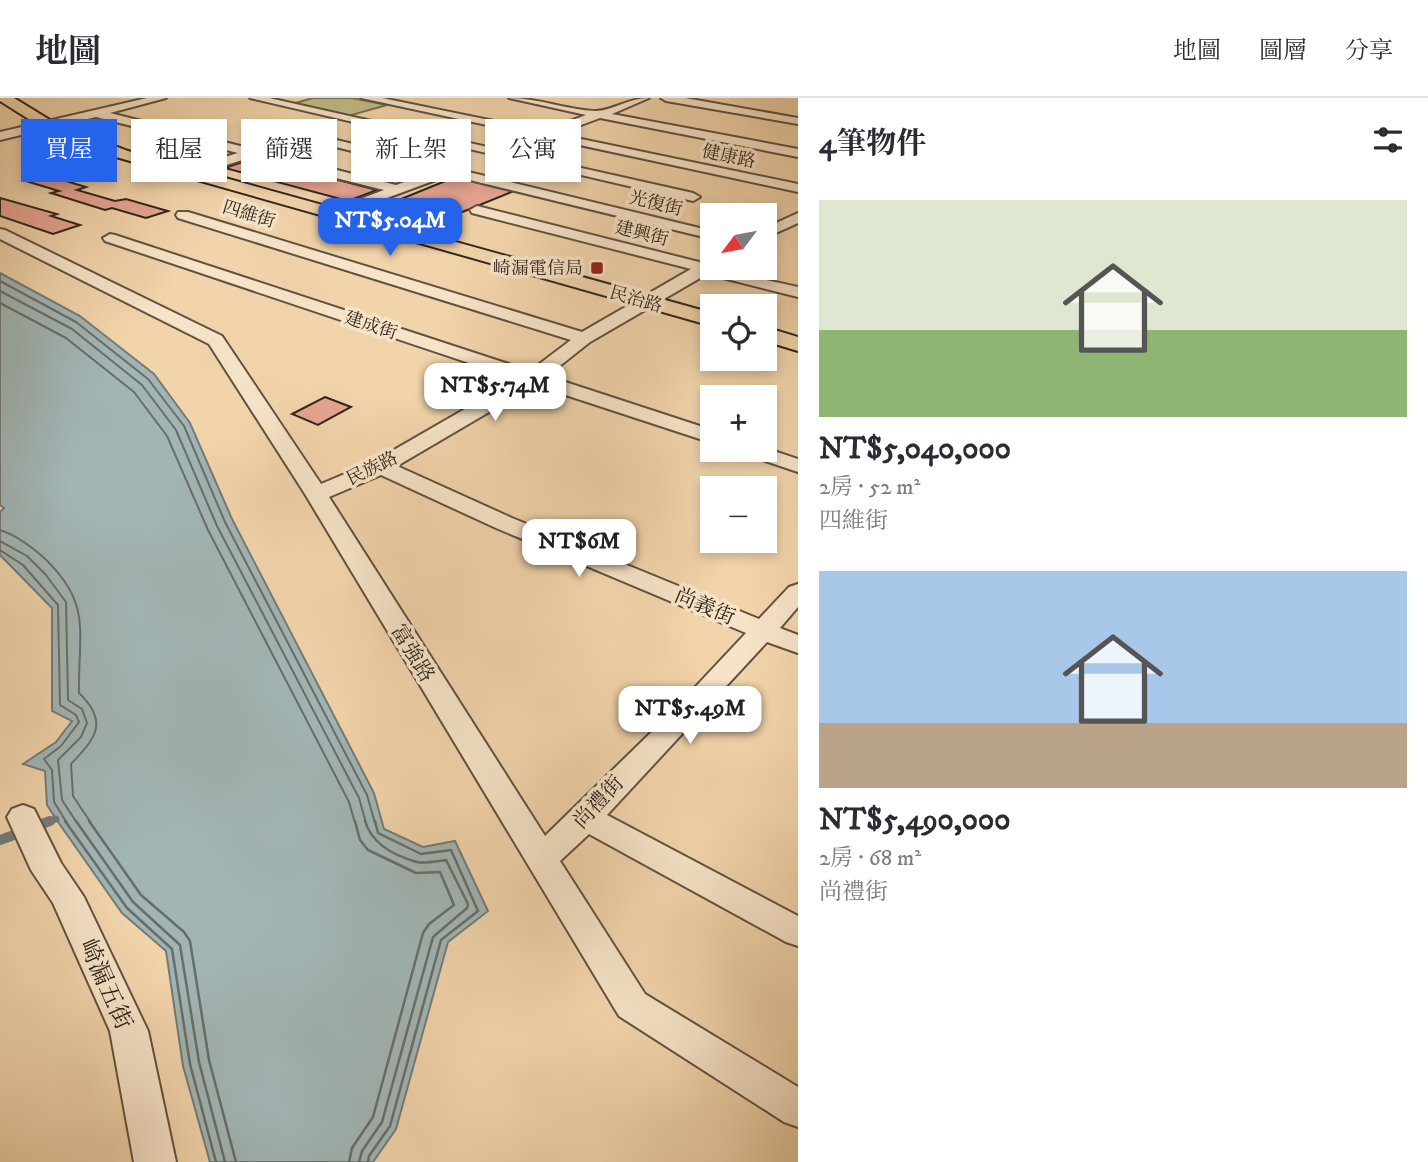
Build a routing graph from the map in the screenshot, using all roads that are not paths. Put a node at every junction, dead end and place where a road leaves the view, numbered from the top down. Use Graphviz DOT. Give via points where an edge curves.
graph roads {
  1 [pos="4,98"];
  2 [pos="18,98"];
  3 [pos="162,98"];
  4 [pos="255,98"];
  5 [pos="366,98"];
  6 [pos="432,98"];
  7 [pos="513,98"];
  8 [pos="644,98"];
  9 [pos="666,98"];
  10 [pos="404,106"];
  11 [pos="95,113"];
  12 [pos="597,115"];
  13 [pos="46,119"];
  14 [pos="47,119"];
  15 [pos="61,119"];
  16 [pos="363,119"];
  17 [pos="351,120"];
  18 [pos="581,121"];
  19 [pos="798,121"];
  20 [pos="485,123"];
  21 [pos="21,130"];
  22 [pos="0,136"];
  23 [pos="581,143"];
  24 [pos="241,150"];
  25 [pos="798,153"];
  26 [pos="581,168"];
  27 [pos="337,175"];
  28 [pos="471,176"];
  29 [pos="737,176"];
  30 [pos="227,180"];
  31 [pos="417,182"];
  32 [pos="798,188"];
  33 [pos="396,190"];
  34 [pos="704,192"];
  35 [pos="477,210"];
  36 [pos="339,211"];
  37 [pos="183,215"];
  38 [pos="650,219"];
  39 [pos="797,219"];
  40 [pos="777,228"];
  41 [pos="700,232"];
  42 [pos="0,233"];
  43 [pos="110,238"];
  44 [pos="700,264"];
  45 [pos="700,271"];
  46 [pos="756,280"];
  47 [pos="798,292"];
  48 [pos="653,298"];
  49 [pos="700,306"];
  50 [pos="700,316"];
  51 [pos="777,326"];
  52 [pos="798,332"];
  53 [pos="584,338"];
  54 [pos="777,338"];
  55 [pos="798,344"];
  56 [pos="534,377"];
  57 [pos="700,433"];
  58 [pos="777,459"];
  59 [pos="798,466"];
  60 [pos="380,467"];
  61 [pos="316,494"];
  62 [pos="798,592"];
  63 [pos="762,630"];
  64 [pos="798,645"];
  65 [pos="586,818"];
  66 [pos="29,830"];
  67 [pos="541,859"];
  68 [pos="798,932"];
  69 [pos="798,1109"];
  70 [pos="155,1162"];
  1 -- 13 [label="main road"];
  2 -- 14 [label="main road"];
  3 -- 11 [label="street"];
  4 -- 17 [label="street"];
  5 -- 10 [label="street, 健康路"];
  6 -- 10 [label="street"];
  7 -- 12 [label="street"];
  8 -- 12 [label="street"];
  9 -- 19 [label="street"];
  10 -- 16 [label="street"];
  10 -- 20 [label="street, 健康路"];
  11 -- 15 [label="street"];
  11 -- 24 [label="street"];
  12 -- 18 [label="street"];
  12 -- 25 [label="street"];
  21 -- 22 [label="street"];
  23 -- 29 [label="street, 健康路"];
  26 -- 34 [label="street"];
  27 -- 33 [label="street"];
  28 -- 38 [label="street, 光復街"];
  29 -- 32 [label="street, 健康路"];
  29 -- 34 [label="street"];
  30 -- 36 [label="main road, 民治路"];
  31 -- 33 [label="street"];
  33 -- 36 [label="street"];
  34 -- 38 [label="street"];
  35 -- 44 [label="street, 建興街"];
  36 -- 48 [label="main road, 民治路"];
  37 -- 53 [label="street, 四維街"];
  38 -- 41 [label="street, 光復街"];
  39 -- 40 [label="street"];
  42 -- 61 [label="street, 富強路" via="216,340"];
  43 -- 56 [label="street, 建成街"];
  45 -- 48 [label="street, 民族路"];
  46 -- 47 [label="street, 建興街"];
  48 -- 49 [label="main road, 民治路"];
  48 -- 50 [label="main road, 民治路"];
  48 -- 53 [label="street, 民族路"];
  51 -- 52 [label="main road"];
  53 -- 56 [label="street, 民族路"];
  54 -- 55 [label="main road"];
  56 -- 57 [label="street, 建成街"];
  56 -- 60 [label="street, 民族路"];
  58 -- 59 [label="street"];
  60 -- 61 [label="street, 民族路"];
  60 -- 63 [label="street, 尚義街"];
  61 -- 67 [label="street, 富強路"];
  62 -- 63 [label="street, 尚禮街"];
  63 -- 64 [label="street, 尚義街"];
  63 -- 65 [label="street, 尚禮街"];
  65 -- 67 [label="street, 尚禮街"];
  65 -- 68 [label="street"];
  66 -- 70 [label="street, 崎漏五街" via="67,897 129,1031"];
  67 -- 69 [label="street, 富強路" via="632,1005"];
}
